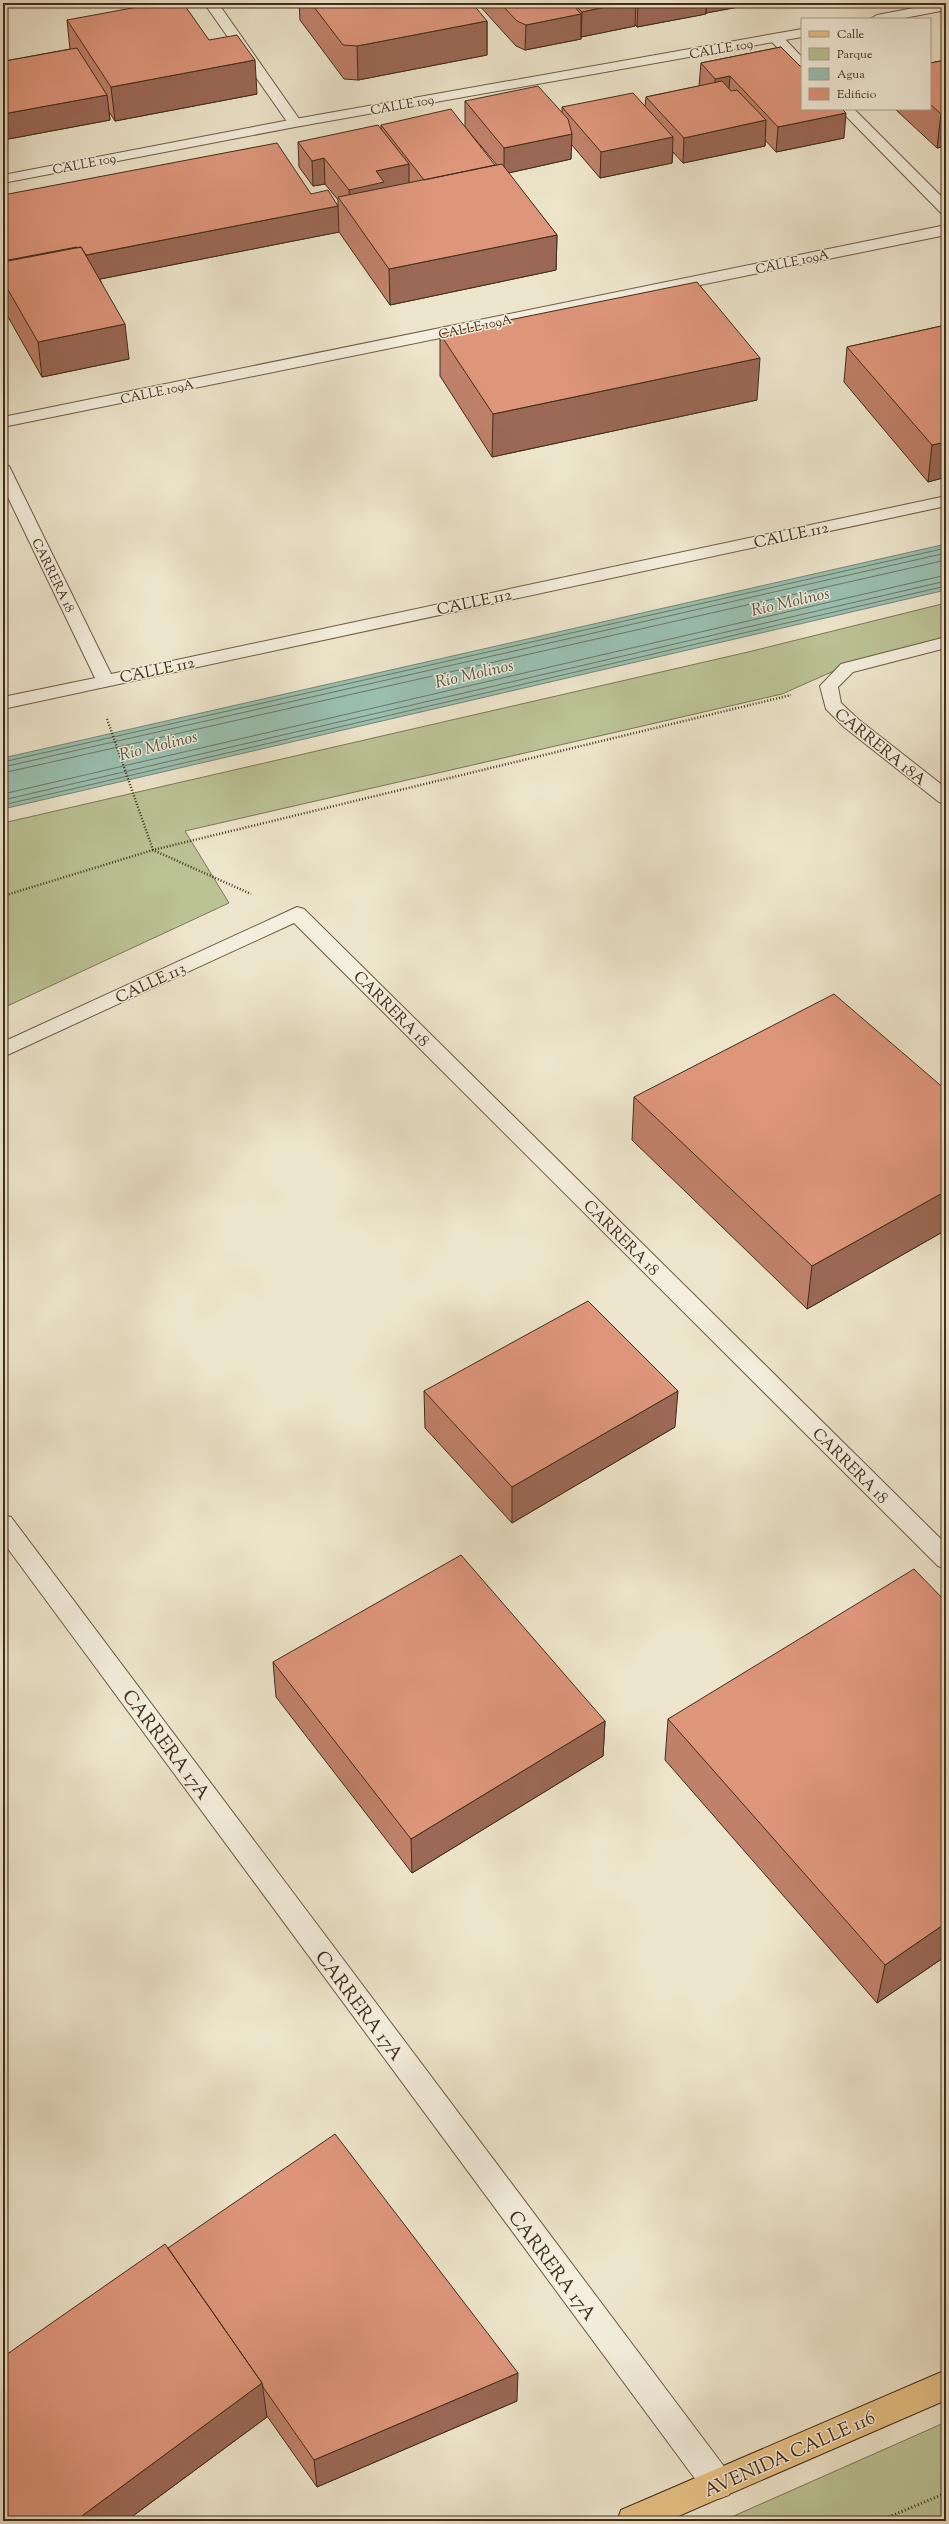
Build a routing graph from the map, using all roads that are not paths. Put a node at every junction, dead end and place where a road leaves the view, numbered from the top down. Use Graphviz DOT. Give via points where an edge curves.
graph roads {
  1 [pos="211,3"];
  2 [pos="946,6"];
  3 [pos="882,18"];
  4 [pos="801,33"];
  5 [pos="776,38"];
  6 [pos="801,64"];
  7 [pos="847,110"];
  8 [pos="296,123"];
  9 [pos="3,179"];
  10 [pos="946,210"];
  11 [pos="946,230"];
  12 [pos="3,422"];
  13 [pos="3,470"];
  14 [pos="946,501"];
  15 [pos="946,642"];
  16 [pos="105,680"];
  17 [pos="3,703"];
  18 [pos="946,798"];
  19 [pos="298,914"];
  20 [pos="3,1050"];
  21 [pos="3,1524"];
  22 [pos="946,1559"];
  23 [pos="946,2384"];
  24 [pos="718,2484"];
  25 [pos="632,2521"];
  1 -- 8 [label="street"];
  2 -- 3 [label="street"];
  4 -- 5 [label="street, CALLE 109"];
  5 -- 6 [label="street"];
  5 -- 8 [label="street, CALLE 109"];
  7 -- 10 [label="street"];
  8 -- 9 [label="street, CALLE 109"];
  11 -- 12 [label="street, CALLE 109A"];
  13 -- 16 [label="street, CARRERA 18"];
  14 -- 16 [label="street, CALLE 112"];
  15 -- 18 [label="street, CARRERA 18A" via="847,668 829,686 832,705"];
  16 -- 17 [label="street, CALLE 112"];
  19 -- 20 [label="street, CALLE 113"];
  19 -- 22 [label="street, CARRERA 18"];
  21 -- 24 [label="street, CARRERA 17A"];
  23 -- 24 [label="main road, AVENIDA CALLE 116"];
  24 -- 25 [label="main road, AVENIDA CALLE 116"];
}
